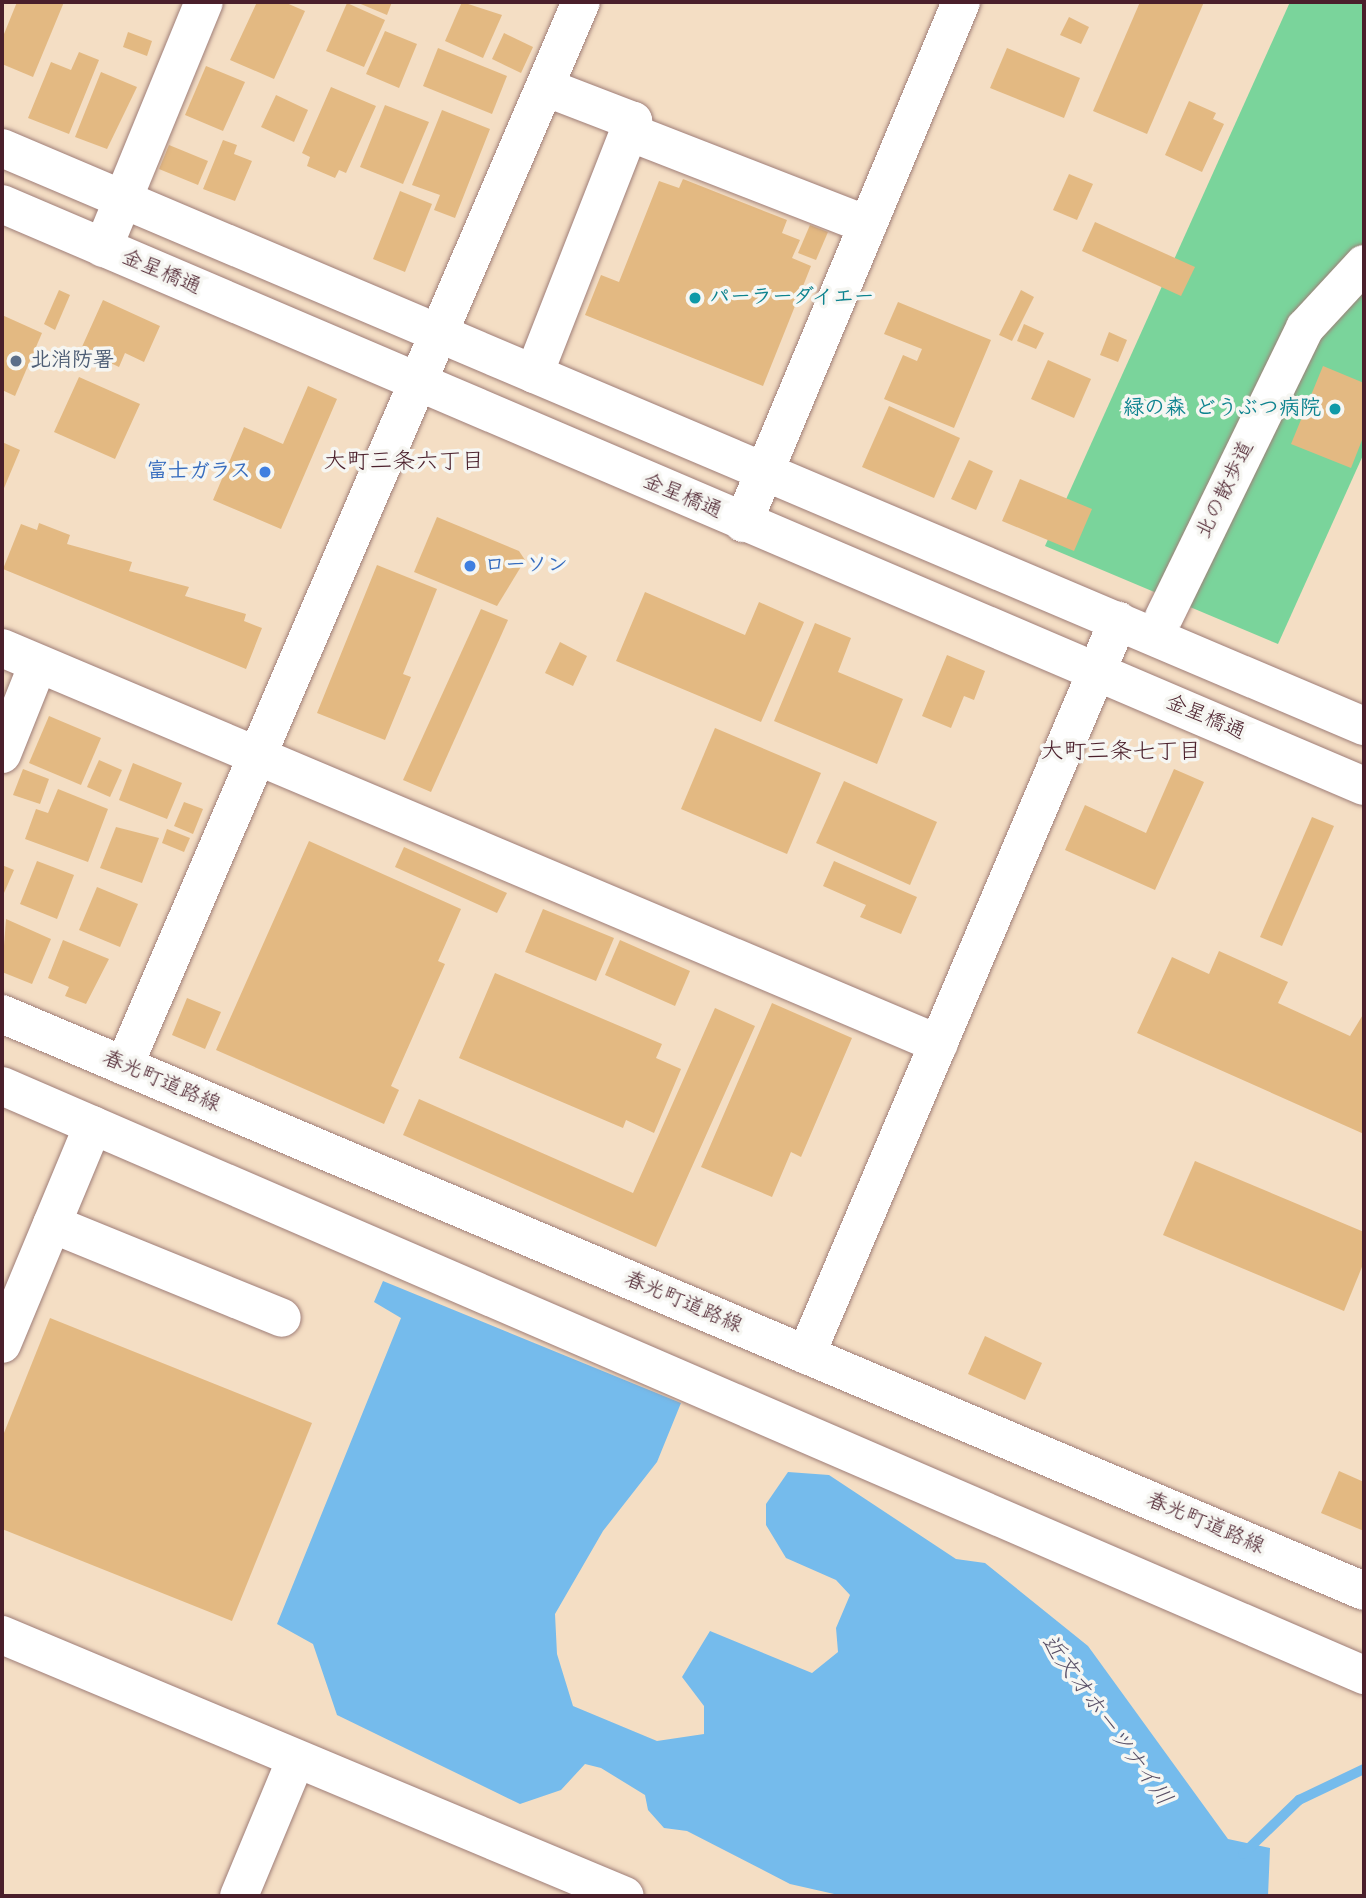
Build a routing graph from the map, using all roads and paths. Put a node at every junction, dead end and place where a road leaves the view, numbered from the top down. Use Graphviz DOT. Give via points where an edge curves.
graph roads {
  1 [pos="204,2"];
  2 [pos="581,2"];
  3 [pos="954,4"];
  4 [pos="545,86"];
  5 [pos="629,132"];
  6 [pos="2,148"];
  7 [pos="124,199"];
  8 [pos="2,204"];
  9 [pos="868,225"];
  10 [pos="103,248"];
  11 [pos="1364,264"];
  12 [pos="441,334"];
  13 [pos="534,374"];
  14 [pos="421,384"];
  15 [pos="764,474"];
  16 [pos="743,523"];
  17 [pos="1164,617"];
  18 [pos="1118,621"];
  19 [pos="2,648"];
  20 [pos="38,664"];
  21 [pos="1097,671"];
  22 [pos="1364,726"];
  23 [pos="2,754"];
  24 [pos="259,758"];
  25 [pos="1364,786"];
  26 [pos="2,1014"];
  27 [pos="939,1044"];
  28 [pos="124,1066"];
  29 [pos="2,1086"];
  30 [pos="93,1125"];
  31 [pos="52,1224"];
  32 [pos="282,1318"];
  33 [pos="2,1343"];
  34 [pos="806,1355"];
  35 [pos="1364,1591"];
  36 [pos="2,1636"];
  37 [pos="1364,1675"];
  38 [pos="296,1759"];
  39 [pos="239,1896"];
  40 [pos="625,1896"];
  1 -- 7 [label="street"];
  2 -- 4 [label="street"];
  3 -- 9 [label="street"];
  4 -- 5 [label="street" via="633,121"];
  4 -- 12 [label="street"];
  5 -- 9 [label="street"];
  5 -- 13 [label="street"];
  6 -- 7 [label="street"];
  7 -- 10 [label="street"];
  7 -- 12 [label="street"];
  8 -- 10 [label="street, 金星橋通"];
  9 -- 15 [label="street"];
  10 -- 14 [label="street, 金星橋通"];
  11 -- 17 [label="street, 北の散歩道" via="1305,328"];
  12 -- 13 [label="street"];
  12 -- 14 [label="street"];
  13 -- 15 [label="street"];
  14 -- 16 [label="street, 金星橋通"];
  14 -- 24 [label="street"];
  15 -- 16 [label="street"];
  15 -- 18 [label="street"];
  16 -- 21 [label="street, 金星橋通"];
  18 -- 21 [label="street"];
  18 -- 22 [label="street"];
  19 -- 20 [label="street"];
  20 -- 23 [label="street"];
  20 -- 24 [label="street"];
  21 -- 25 [label="street, 金星橋通"];
  21 -- 27 [label="street"];
  24 -- 27 [label="street"];
  24 -- 28 [label="street"];
  26 -- 28 [label="street, 春光町道路線"];
  27 -- 34 [label="street"];
  28 -- 34 [label="street, 春光町道路線"];
  29 -- 30 [label="street"];
  30 -- 31 [label="street"];
  30 -- 37 [label="street"];
  31 -- 32 [label="street"];
  31 -- 33 [label="street"];
  34 -- 35 [label="street, 春光町道路線"];
  36 -- 38 [label="street"];
  38 -- 39 [label="street"];
  38 -- 40 [label="street"];
}
